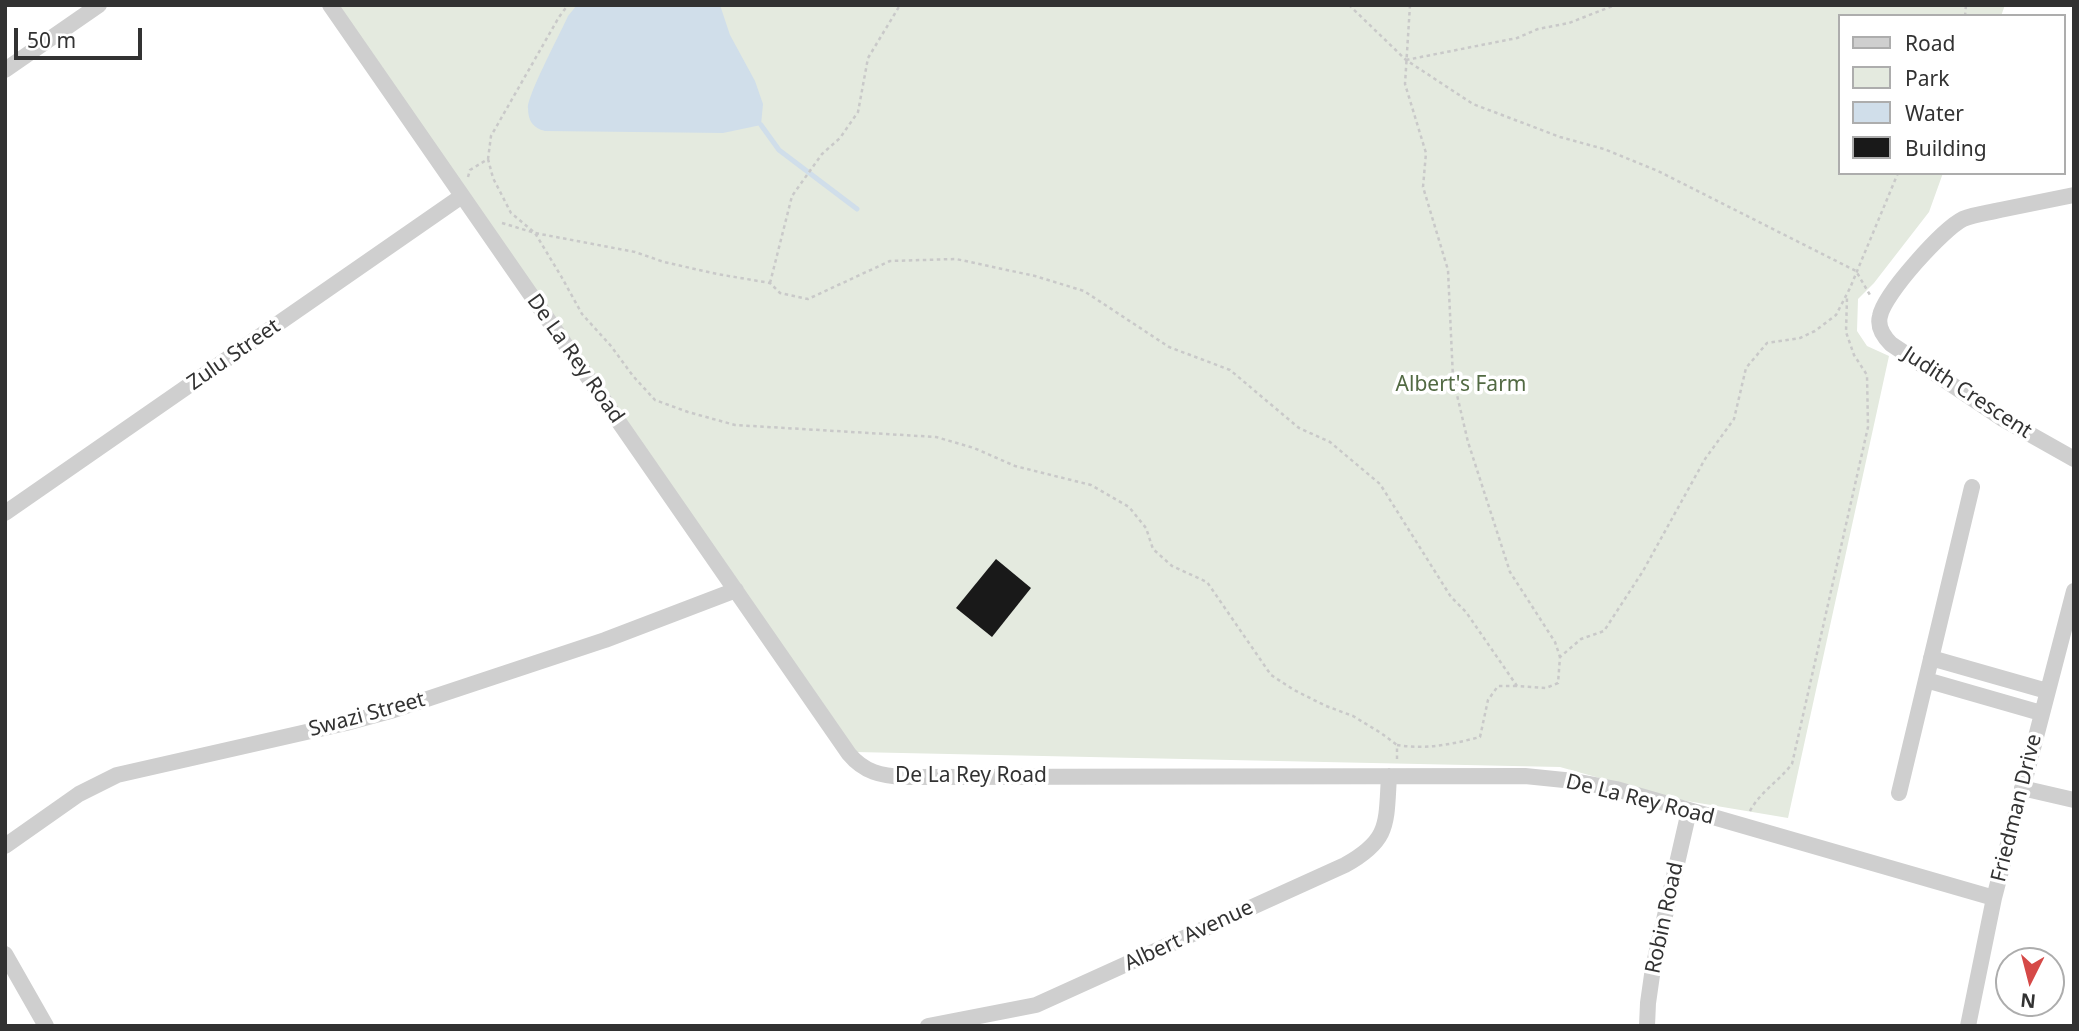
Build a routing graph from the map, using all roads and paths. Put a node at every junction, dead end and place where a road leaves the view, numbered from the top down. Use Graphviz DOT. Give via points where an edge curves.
graph roads {
  1 [pos="99,5"];
  2 [pos="330,5"];
  3 [pos="568,5"];
  4 [pos="900,5"];
  5 [pos="1349,5"];
  6 [pos="1410,5"];
  7 [pos="1615,5"];
  8 [pos="1406,60"];
  9 [pos="5,70"];
  10 [pos="488,159"];
  11 [pos="1897,175"];
  12 [pos="2074,195"];
  13 [pos="462,196"];
  14 [pos="476,216"];
  15 [pos="535,233"];
  16 [pos="1856,271"];
  17 [pos="770,283"];
  18 [pos="1847,295"];
  19 [pos="1880,312"];
  20 [pos="2074,459"];
  21 [pos="1972,487"];
  22 [pos="5,513"];
  23 [pos="736,590"];
  24 [pos="2074,591"];
  25 [pos="1560,657"];
  26 [pos="1931,658"];
  27 [pos="1967,668"];
  28 [pos="1926,680"];
  29 [pos="1517,686"];
  30 [pos="1961,690"];
  31 [pos="2047,691"];
  32 [pos="2041,713"];
  33 [pos="1397,745"];
  34 [pos="1389,776"];
  35 [pos="2022,788"];
  36 [pos="1899,793"];
  37 [pos="2074,800"];
  38 [pos="1689,811"];
  39 [pos="1745,827"];
  40 [pos="5,846"];
  41 [pos="1994,898"];
  42 [pos="5,954"];
  43 [pos="46,1026"];
  44 [pos="928,1026"];
  45 [pos="1647,1026"];
  46 [pos="1968,1026"];
  1 -- 9 [label="street"];
  2 -- 13 [label="street, De La Rey Road"];
  3 -- 10 [label="path" via="491,136"];
  4 -- 17 [label="path" via="868,58 858,112 792,196"];
  5 -- 8 [label="path"];
  6 -- 8 [label="path"];
  7 -- 8 [label="path" via="1517,38"];
  8 -- 16 [label="path" via="1473,104 1658,171"];
  8 -- 25 [label="path" via="1405,84 1426,153 1423,187 1448,270 1453,378 1468,442 1510,572"];
  10 -- 13 [label="path" via="470,170"];
  10 -- 15 [label="path" via="511,213"];
  11 -- 16 [label="path"];
  12 -- 19 [label="street" via="1955,224 1910,270"];
  13 -- 14 [label="street, De La Rey Road"];
  13 -- 22 [label="street, Zulu Street"];
  14 -- 15 [label="path"];
  14 -- 23 [label="street, De La Rey Road"];
  15 -- 17 [label="path"];
  15 -- 33 [label="path" via="582,314 655,400 735,425 936,437 1015,466 1091,485 1129,507 1146,528 1153,549 1172,566 1207,582 1271,674 1294,690 1353,716"];
  16 -- 18 [label="path"];
  16 -- 19 [label="path"];
  17 -- 29 [label="path" via="780,293 808,299 890,261 956,259 1084,290 1169,347 1230,370 1299,428 1330,442 1380,484 1451,597"];
  18 -- 25 [label="path" via="1836,315 1815,331 1767,343 1746,368 1734,419 1705,459 1604,631 1581,639"];
  18 -- 39 [label="path" via="1846,332 1867,375 1868,427 1792,764 1751,807"];
  19 -- 20 [label="street, Judith Crescent" via="1880,326 1891,344 2003,419"];
  21 -- 26 [label="street"];
  23 -- 34 [label="street, De La Rey Road" via="849,754 875,774"];
  23 -- 40 [label="street, Swazi Street" via="605,640 394,710 117,775 79,794"];
  24 -- 31 [label="street, Friedman Drive"];
  25 -- 29 [label="path" via="1558,683 1546,688"];
  26 -- 27 [label="street"];
  26 -- 28 [label="street"];
  27 -- 30 [label="street"];
  27 -- 31 [label="street"];
  28 -- 30 [label="street"];
  28 -- 36 [label="street"];
  29 -- 33 [label="path" via="1498,686 1488,700 1480,737 1416,749"];
  30 -- 32 [label="street"];
  31 -- 32 [label="street, Friedman Drive"];
  32 -- 35 [label="street, Friedman Drive"];
  33 -- 34 [label="path" via="1397,763"];
  34 -- 38 [label="street, De La Rey Road" via="1525,776 1574,781"];
  34 -- 44 [label="street, Albert Avenue" via="1384,825 1377,842 1363,855 1044,1002"];
  35 -- 37 [label="street"];
  35 -- 41 [label="street, Friedman Drive"];
  38 -- 39 [label="street, De La Rey Road"];
  38 -- 45 [label="street, Robin Road" via="1653,968"];
  39 -- 41 [label="street, De La Rey Road"];
  41 -- 46 [label="street, Friedman Drive"];
  42 -- 43 [label="street"];
}
